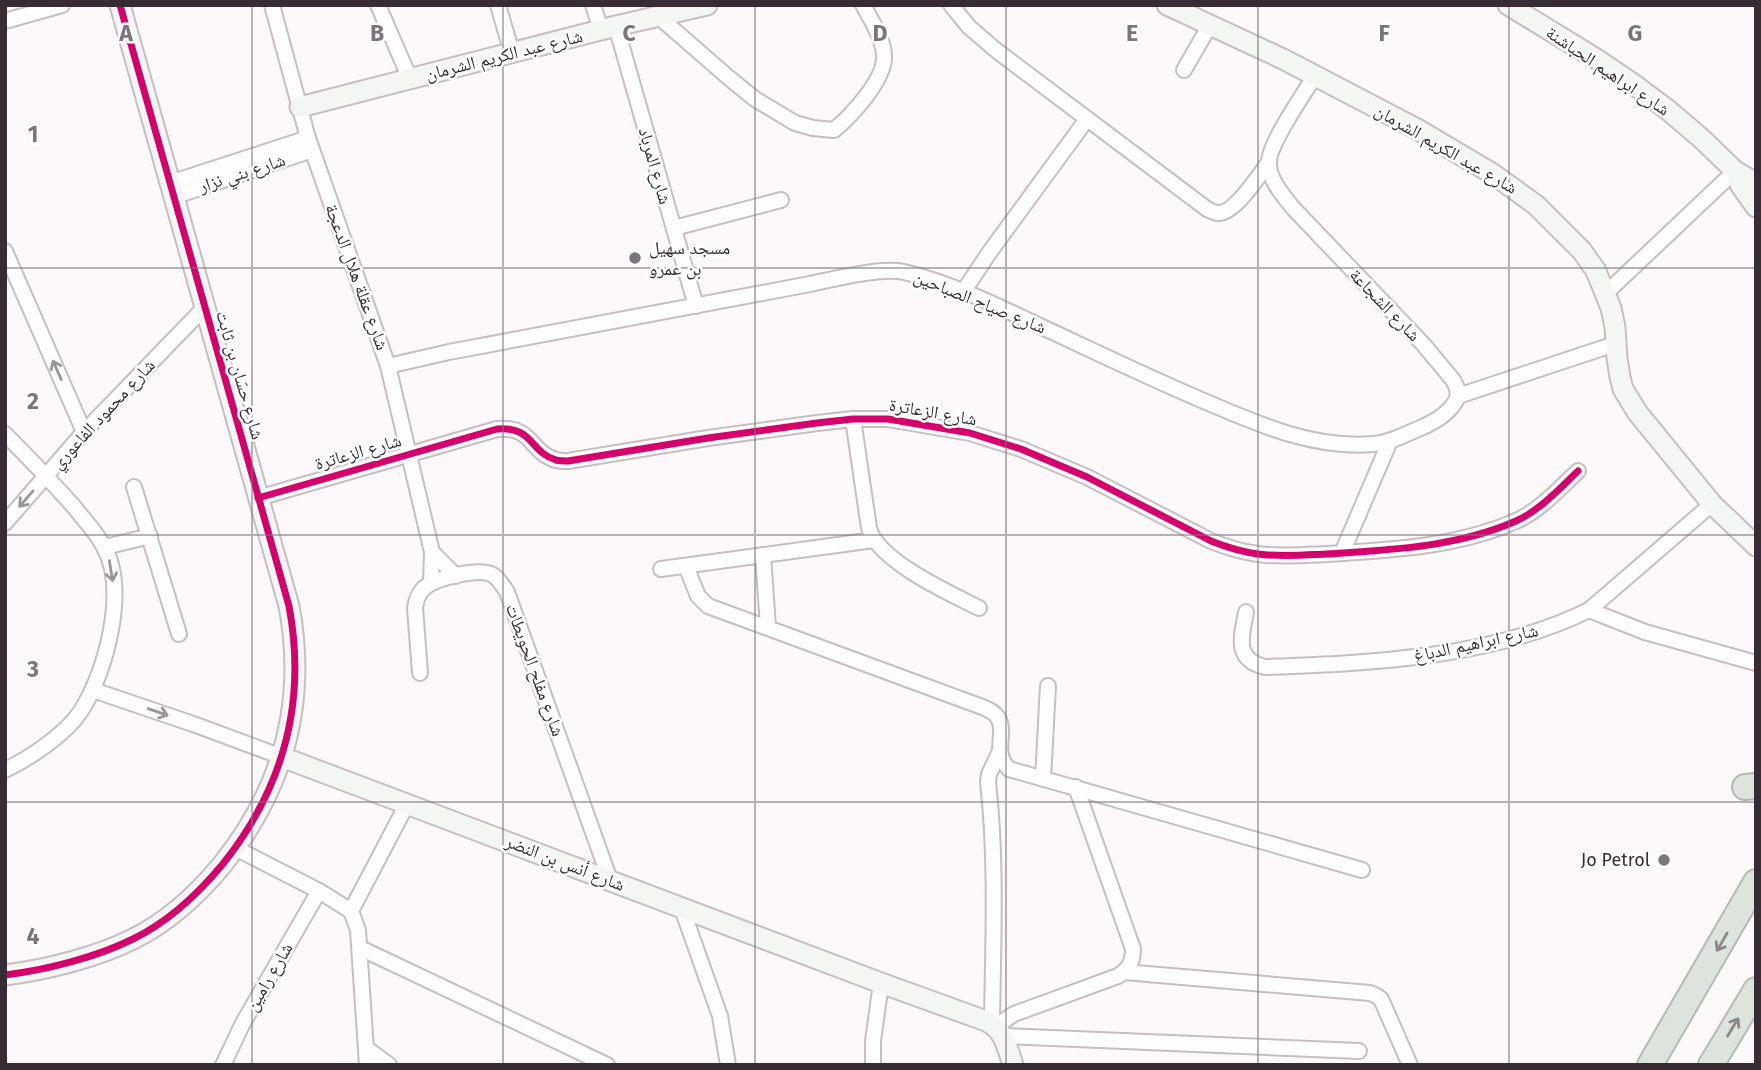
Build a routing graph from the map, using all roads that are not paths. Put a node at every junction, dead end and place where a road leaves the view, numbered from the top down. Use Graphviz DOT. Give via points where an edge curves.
graph roads {
  1 [pos="62,5"];
  2 [pos="120,5"];
  3 [pos="272,5"];
  4 [pos="378,5"];
  5 [pos="498,5"];
  6 [pos="593,5"];
  7 [pos="707,5"];
  8 [pos="863,5"];
  9 [pos="951,5"];
  10 [pos="1167,5"];
  11 [pos="1508,5"];
  12 [pos="1192,11"];
  13 [pos="659,17"];
  14 [pos="5,21"];
  15 [pos="1210,25"];
  16 [pos="608,28"];
  17 [pos="512,53"];
  18 [pos="1184,70"];
  19 [pos="1315,76"];
  20 [pos="410,79"];
  21 [pos="300,107"];
  22 [pos="1087,120"];
  23 [pos="310,144"];
  24 [pos="1269,162"];
  25 [pos="1735,171"];
  26 [pos="1756,183"];
  27 [pos="171,190"];
  28 [pos="781,200"];
  29 [pos="1756,207"];
  30 [pos="674,228"];
  31 [pos="5,251"];
  32 [pos="963,292"];
  33 [pos="1606,293"];
  34 [pos="696,306"];
  35 [pos="204,308"];
  36 [pos="1615,344"];
  37 [pos="388,366"];
  38 [pos="1458,396"];
  39 [pos="853,419"];
  40 [pos="84,432"];
  41 [pos="5,434"];
  42 [pos="1390,441"];
  43 [pos="408,454"];
  44 [pos="1578,471"];
  45 [pos="47,475"];
  46 [pos="134,486"];
  47 [pos="258,498"];
  48 [pos="1712,504"];
  49 [pos="5,523"];
  50 [pos="150,536"];
  51 [pos="874,540"];
  52 [pos="1756,546"];
  53 [pos="105,547"];
  54 [pos="432,552"];
  55 [pos="1342,553"];
  56 [pos="763,555"];
  57 [pos="686,566"];
  58 [pos="661,569"];
  59 [pos="456,576"];
  60 [pos="431,583"];
  61 [pos="979,608"];
  62 [pos="1589,610"];
  63 [pos="1246,612"];
  64 [pos="768,627"];
  65 [pos="179,634"];
  66 [pos="1756,663"];
  67 [pos="420,673"];
  68 [pos="1048,686"];
  69 [pos="93,690"];
  70 [pos="999,753"];
  71 [pos="282,757"];
  72 [pos="5,770"];
  73 [pos="1043,779"];
  74 [pos="1076,787"];
  75 [pos="407,804"];
  76 [pos="235,848"];
  77 [pos="1362,870"];
  78 [pos="610,880"];
  79 [pos="1756,883"];
  80 [pos="319,891"];
  81 [pos="681,906"];
  82 [pos="351,911"];
  83 [pos="360,948"];
  84 [pos="1124,972"];
  85 [pos="5,975"];
  86 [pos="881,983"];
  87 [pos="1756,990"];
  88 [pos="997,1028"];
  89 [pos="366,1048"];
  90 [pos="1359,1051"];
  91 [pos="223,1065"];
  92 [pos="367,1065"];
  93 [pos="389,1065"];
  94 [pos="607,1065"];
  95 [pos="728,1065"];
  96 [pos="873,1065"];
  97 [pos="1013,1065"];
  98 [pos="1410,1065"];
  99 [pos="1650,1065"];
  100 [pos="1711,1065"];
  1 -- 14 [label="street"];
  2 -- 27 [label="street, شارع حسّان بن ثابت"];
  3 -- 21 [label="street, شارع عقلة هلال الدعجة"];
  4 -- 20 [label="street"];
  5 -- 17 [label="street"];
  6 -- 16 [label="street, شارع المرباد"];
  7 -- 13 [label="street, شارع عبد الكريم الشرمان"];
  8 -- 13 [label="street" via="880,38 884,64 860,102 834,130 795,123 755,99"];
  9 -- 22 [label="street" via="984,41"];
  10 -- 12 [label="street, شارع عبد الكريم الشرمان"];
  11 -- 25 [label="street, شارع ابراهيم الحباشنة" via="1632,83"];
  12 -- 15 [label="street, شارع عبد الكريم الشرمان"];
  13 -- 16 [label="street, شارع عبد الكريم الشرمان"];
  15 -- 18 [label="street"];
  15 -- 19 [label="street, شارع عبد الكريم الشرمان"];
  16 -- 17 [label="street, شارع عبد الكريم الشرمان"];
  16 -- 30 [label="street, شارع المرباد"];
  17 -- 20 [label="street, شارع عبد الكريم الشرمان"];
  19 -- 24 [label="street" via="1273,147"];
  19 -- 33 [label="street, شارع عبد الكريم الشرمان" via="1417,129 1518,190 1582,251"];
  20 -- 21 [label="street, شارع عبد الكريم الشرمان"];
  21 -- 23 [label="street, شارع عقلة هلال الدعجة"];
  22 -- 24 [label="street" via="1217,213 1234,205"];
  22 -- 32 [label="street"];
  23 -- 27 [label="street, شارع بني نزار"];
  23 -- 37 [label="street, شارع عقلة هلال الدعجة"];
  24 -- 38 [label="street, شارع الشجاعة" via="1273,178 1294,209 1423,345 1453,380"];
  25 -- 26 [label="street, شارع ابراهيم الحباشنة"];
  25 -- 29 [label="street, شارع ابراهيم الحباشنة"];
  25 -- 33 [label="street"];
  27 -- 35 [label="street, شارع حسّان بن ثابت"];
  28 -- 30 [label="street"];
  30 -- 34 [label="street, شارع المرباد"];
  40 -- 31 [label="street, one-way"];
  32 -- 34 [label="street, شارع صياح الصباحين" via="901,271"];
  32 -- 42 [label="street, شارع صياح الصباحين" via="1264,426 1327,443"];
  33 -- 36 [label="street, شارع عبد الكريم الشرمان"];
  34 -- 37 [label="street, شارع صياح الصباحين"];
  35 -- 40 [label="street, شارع محمود الفاعوري"];
  35 -- 47 [label="street, شارع حسّان بن ثابت"];
  36 -- 38 [label="street"];
  36 -- 48 [label="street, شارع عبد الكريم الشرمان" via="1623,389"];
  37 -- 43 [label="street, شارع عقلة هلال الدعجة"];
  38 -- 42 [label="street, شارع صياح الصباحين" via="1449,411"];
  39 -- 43 [label="street, شارع الزعاترة" via="568,461 556,460 510,428"];
  39 -- 51 [label="street"];
  39 -- 55 [label="street, شارع الزعاترة" via="888,419 995,440 1087,477 1230,548 1281,556"];
  40 -- 45 [label="street, شارع محمود الفاعوري"];
  41 -- 45 [label="street"];
  42 -- 55 [label="street"];
  43 -- 47 [label="street, شارع الزعاترة"];
  43 -- 54 [label="street, شارع عقلة هلال الدعجة"];
  44 -- 55 [label="street, شارع الزعاترة" via="1518,520 1466,539"];
  45 -- 49 [label="street, شارع محمود الفاعوري, one-way"];
  45 -- 53 [label="street"];
  46 -- 50 [label="street"];
  47 -- 71 [label="street, شارع حسّان بن ثابت" via="294,630 295,684"];
  48 -- 52 [label="street, شارع عبد الكريم الشرمان"];
  48 -- 62 [label="street, شارع ابراهيم الدباغ"];
  50 -- 53 [label="street"];
  50 -- 65 [label="street"];
  51 -- 56 [label="street"];
  51 -- 61 [label="street" via="907,568"];
  53 -- 69 [label="street, one-way" via="114,609"];
  54 -- 59 [label="street"];
  54 -- 60 [label="street, شارع عقلة هلال الدعجة"];
  56 -- 57 [label="street"];
  56 -- 64 [label="street"];
  57 -- 58 [label="street"];
  57 -- 64 [label="street" via="702,602"];
  59 -- 60 [label="street, شارع مفلح الحويطات"];
  59 -- 78 [label="street, شارع مفلح الحويطات" via="484,572 498,578 507,592"];
  60 -- 67 [label="street" via="419,594 415,608"];
  62 -- 63 [label="street, شارع ابراهيم الدباغ" via="1536,632 1480,646 1399,659 1265,667 1249,660 1242,649"];
  62 -- 66 [label="street" via="1645,632"];
  64 -- 70 [label="street" via="995,713 1002,726"];
  68 -- 73 [label="street"];
  69 -- 71 [label="street, شارع أنس بن النضر, one-way"];
  69 -- 72 [label="street" via="69,724 33,755"];
  70 -- 73 [label="street" via="1009,769"];
  70 -- 88 [label="street" via="988,782"];
  71 -- 75 [label="street, شارع أنس بن النضر"];
  71 -- 76 [label="street, شارع حسّان بن ثابت" via="269,790"];
  73 -- 74 [label="street"];
  74 -- 77 [label="street"];
  74 -- 84 [label="street" via="1133,949"];
  75 -- 78 [label="street, شارع أنس بن النضر"];
  75 -- 82 [label="street"];
  76 -- 80 [label="street"];
  76 -- 85 [label="street, شارع حسّان بن ثابت" via="189,901 133,939 96,955"];
  78 -- 81 [label="street, شارع أنس بن النضر"];
  79 -- 99 [label="highway, one-way"];
  80 -- 82 [label="street"];
  80 -- 91 [label="street, شارع رامين"];
  81 -- 86 [label="street, شارع أنس بن النضر"];
  81 -- 95 [label="street" via="720,1016"];
  82 -- 83 [label="street"];
  83 -- 89 [label="street"];
  83 -- 94 [label="street"];
  84 -- 88 [label="street" via="1014,1014"];
  84 -- 98 [label="street" via="1370,993 1384,1005"];
  86 -- 88 [label="street, شارع أنس بن النضر"];
  86 -- 96 [label="street"];
  100 -- 87 [label="highway, one-way"];
  88 -- 90 [label="street"];
  88 -- 97 [label="street"];
  89 -- 92 [label="street"];
  89 -- 93 [label="street"];
}
